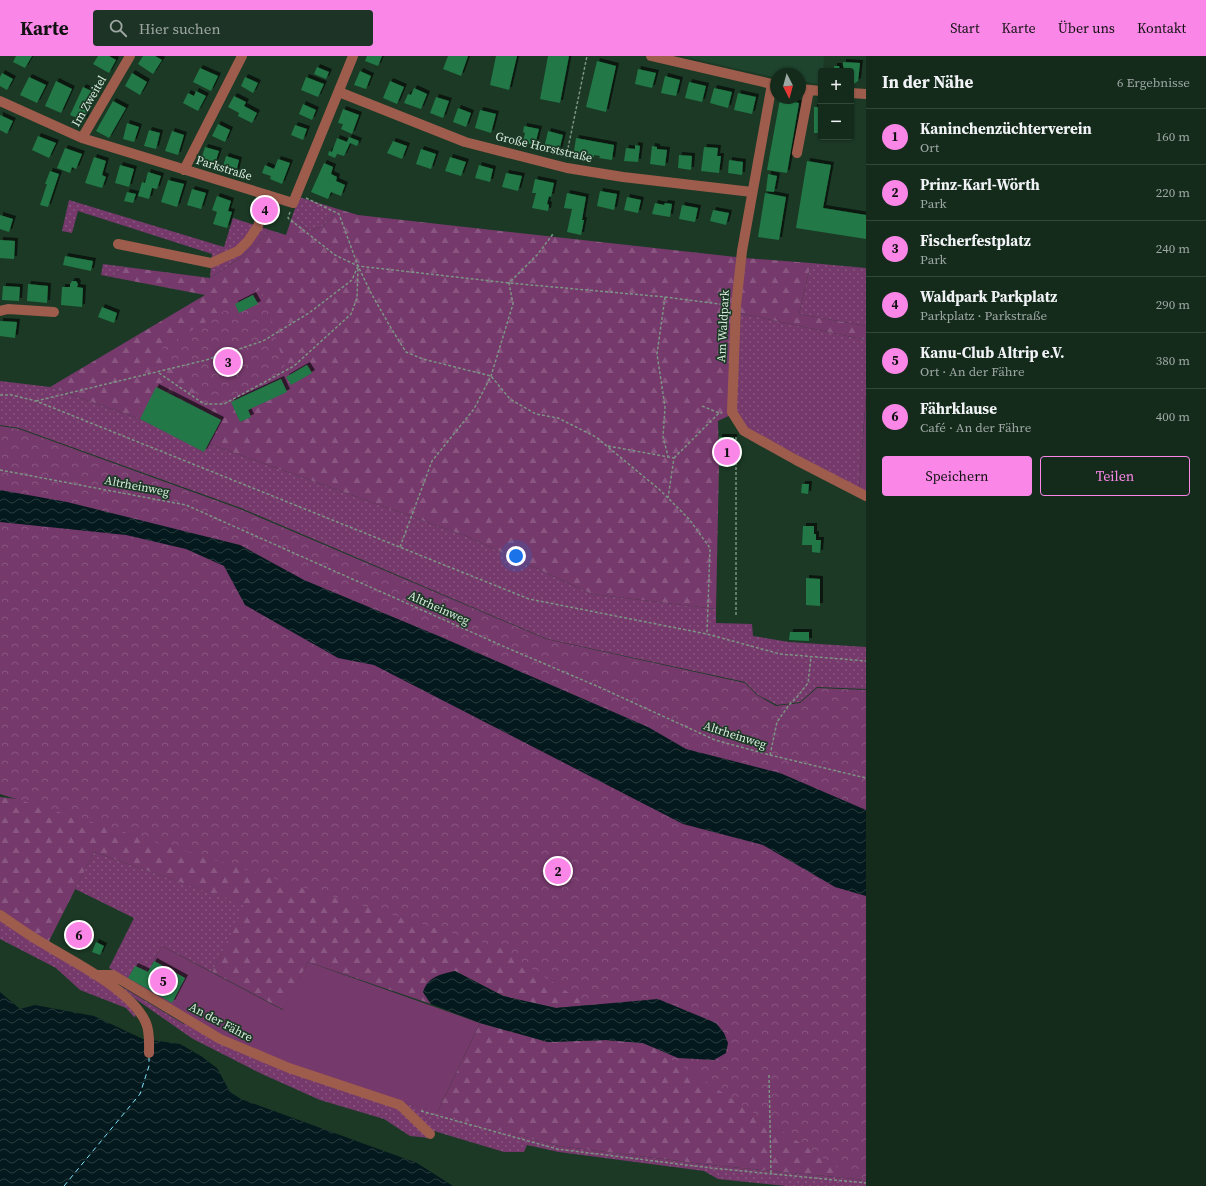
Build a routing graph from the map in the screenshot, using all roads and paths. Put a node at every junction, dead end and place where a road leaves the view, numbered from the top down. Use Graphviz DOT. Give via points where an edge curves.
graph roads {
  1 [pos="130,56"];
  2 [pos="242,56"];
  3 [pos="353,56"];
  4 [pos="587,56"];
  5 [pos="651,56"];
  6 [pos="770,83"];
  7 [pos="806,89"];
  8 [pos="818,91"];
  9 [pos="338,92"];
  10 [pos="854,93"];
  11 [pos="866,94"];
  12 [pos="0,101"];
  13 [pos="770,104"];
  14 [pos="802,104"];
  15 [pos="82,138"];
  16 [pos="797,153"];
  17 [pos="567,168"];
  18 [pos="184,170"];
  19 [pos="752,192"];
  20 [pos="297,193"];
  21 [pos="268,195"];
  22 [pos="293,203"];
  23 [pos="553,234"];
  24 [pos="118,244"];
  25 [pos="358,266"];
  26 [pos="509,284"];
  27 [pos="665,297"];
  28 [pos="736,306"];
  29 [pos="0,311"];
  30 [pos="54,312"];
  31 [pos="158,372"];
  32 [pos="491,376"];
  33 [pos="0,395"];
  34 [pos="36,401"];
  35 [pos="702,406"];
  36 [pos="719,413"];
  37 [pos="734,415"];
  38 [pos="608,446"];
  39 [pos="668,456"];
  40 [pos="674,458"];
  41 [pos="0,470"];
  42 [pos="866,496"];
  43 [pos="668,498"];
  44 [pos="400,547"];
  45 [pos="736,617"];
  46 [pos="706,634"];
  47 [pos="811,656"];
  48 [pos="866,661"];
  49 [pos="770,755"];
  50 [pos="866,778"];
  51 [pos="0,915"];
  52 [pos="95,975"];
  53 [pos="149,1053"];
  54 [pos="769,1075"];
  55 [pos="400,1105"];
  56 [pos="430,1134"];
  57 [pos="771,1174"];
  58 [pos="866,1183"];
  1 -- 15 [label="street, Im Zweitel"];
  2 -- 18 [label="street"];
  3 -- 9 [label="street"];
  4 -- 17 [label="path" via="565,162"];
  5 -- 6 [label="street"];
  7 -- 8 [label="street"];
  9 -- 17 [label="street, Große Horststraße" via="465,142"];
  9 -- 20 [label="street"];
  10 -- 11 [label="street"];
  12 -- 15 [label="street, Parkstraße"];
  13 -- 19 [label="street, Am Waldpark"];
  14 -- 16 [label="street"];
  15 -- 18 [label="street, Parkstraße"];
  17 -- 19 [label="street, Große Horststraße"];
  18 -- 21 [label="street, Parkstraße"];
  19 -- 28 [label="street, Am Waldpark"];
  20 -- 22 [label="street"];
  20 -- 25 [label="path" via="339,214"];
  21 -- 22 [label="street, Parkstraße"];
  21 -- 24 [label="street" via="258,226 248,241 238,251 211,263"];
  22 -- 25 [label="path" via="288,218 335,255"];
  23 -- 26 [label="path"];
  25 -- 26 [label="path"];
  25 -- 31 [label="path" via="352,280 309,313 263,341 206,360"];
  25 -- 31 [label="path" via="357,298 351,314 294,366 224,404 204,404"];
  25 -- 32 [label="path" via="406,352 423,359"];
  26 -- 27 [label="path"];
  26 -- 32 [label="path" via="514,304"];
  27 -- 28 [label="path"];
  27 -- 39 [label="path" via="657,354 665,407 663,437"];
  28 -- 37 [label="street, Am Waldpark"];
  29 -- 30 [label="street" via="8,309"];
  31 -- 34 [label="path"];
  32 -- 38 [label="path" via="510,399 536,414 558,418"];
  32 -- 44 [label="path" via="474,410 432,461"];
  33 -- 34 [label="path"];
  34 -- 44 [label="path"];
  35 -- 36 [label="path"];
  36 -- 37 [label="path"];
  36 -- 40 [label="path"];
  37 -- 42 [label="street" via="744,431"];
  37 -- 45 [label="path"];
  38 -- 39 [label="path"];
  38 -- 43 [label="path"];
  39 -- 40 [label="path"];
  40 -- 43 [label="path"];
  41 -- 49 [label="path, Altrheinweg" via="186,505 715,740"];
  43 -- 46 [label="path" via="689,519 710,548"];
  44 -- 46 [label="path" via="529,599"];
  46 -- 47 [label="path" via="780,654"];
  47 -- 48 [label="path"];
  47 -- 49 [label="path" via="808,683 777,722"];
  49 -- 50 [label="path, Altrheinweg"];
  51 -- 52 [label="street, An der Fähre"];
  52 -- 53 [label="street" via="109,983 133,1004 146,1022"];
  52 -- 55 [label="street, An der Fähre" via="113,975 220,1039 289,1068"];
  54 -- 57 [label="path"];
  55 -- 56 [label="street"];
  55 -- 57 [label="path" via="557,1149"];
  57 -- 58 [label="path"];
}
